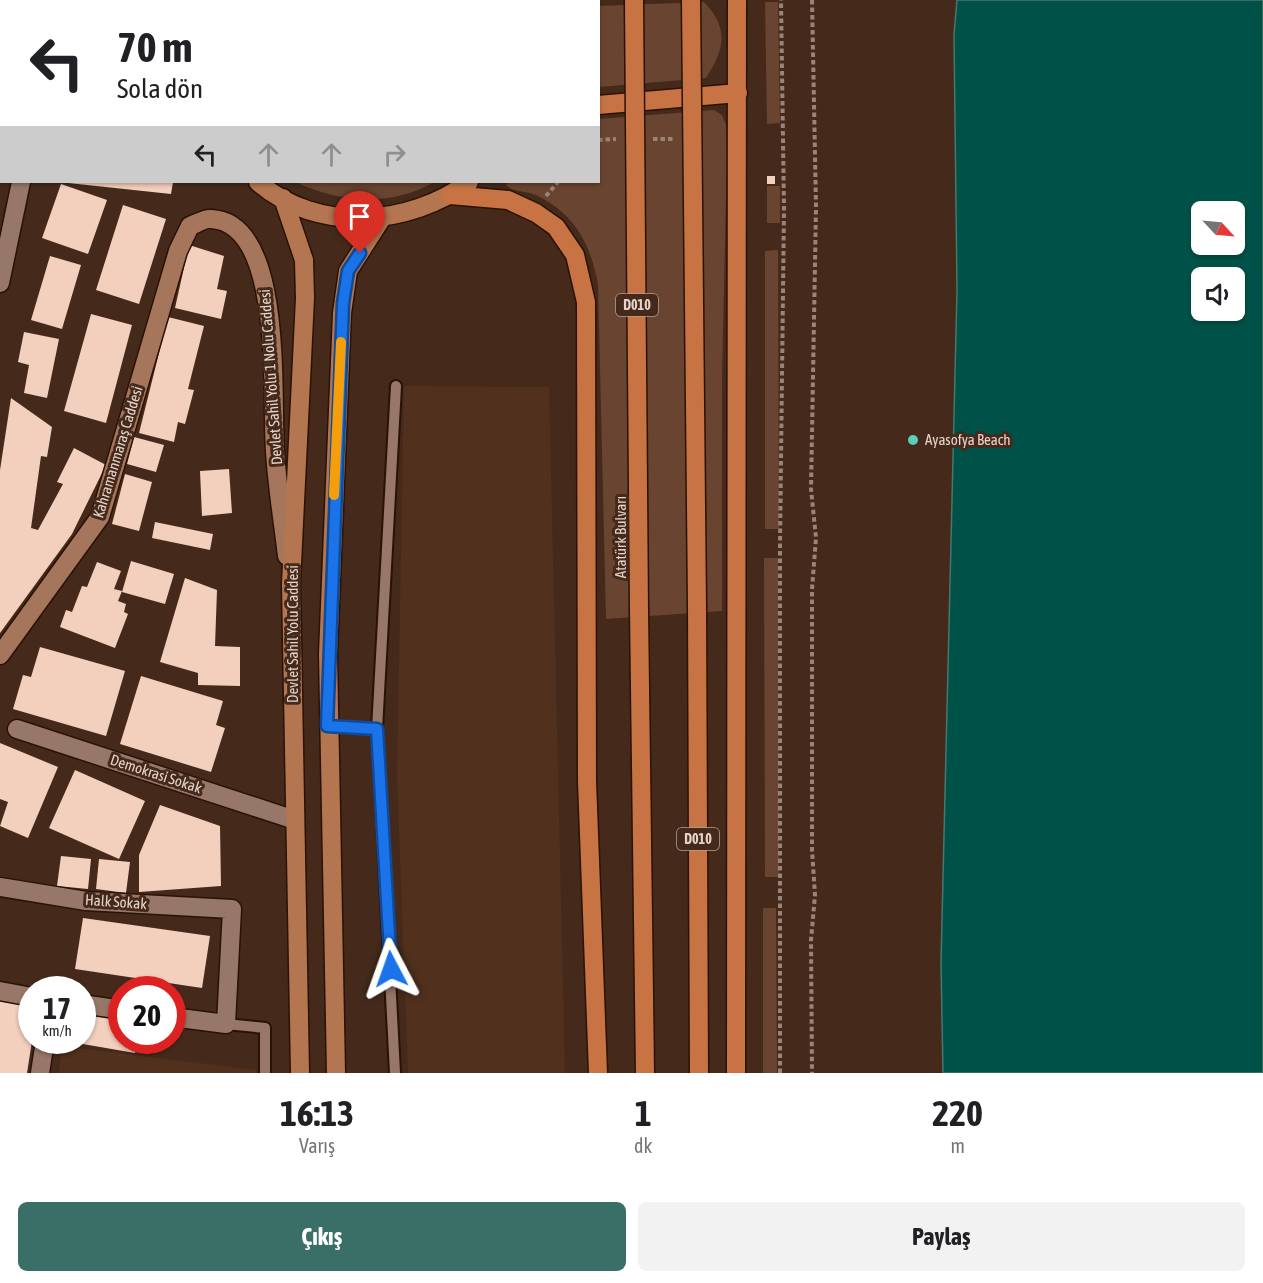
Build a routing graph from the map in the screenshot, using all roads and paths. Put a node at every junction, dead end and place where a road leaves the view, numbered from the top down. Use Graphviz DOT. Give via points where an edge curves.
graph roads {
  1 [pos="634,0"];
  2 [pos="691,0"];
  3 [pos="736,0"];
  4 [pos="781,0"];
  5 [pos="812,0"];
  6 [pos="738,93"];
  7 [pos="600,105"];
  8 [pos="645,139"];
  9 [pos="680,139"];
  10 [pos="600,140"];
  11 [pos="622,140"];
  12 [pos="21,183"];
  13 [pos="260,183"];
  14 [pos="468,183"];
  15 [pos="557,183"];
  16 [pos="450,195"];
  17 [pos="283,198"];
  18 [pos="543,199"];
  19 [pos="382,218"];
  20 [pos="190,226"];
  21 [pos="0,283"];
  22 [pos="396,386"];
  23 [pos="291,584"];
  24 [pos="0,655"];
  25 [pos="327,726"];
  26 [pos="16,729"];
  27 [pos="377,729"];
  28 [pos="295,820"];
  29 [pos="0,887"];
  30 [pos="0,991"];
  31 [pos="18,994"];
  32 [pos="186,1019"];
  33 [pos="226,1024"];
  34 [pos="43,1054"];
  35 [pos="40,1073"];
  36 [pos="265,1073"];
  37 [pos="300,1073"];
  38 [pos="336,1073"];
  39 [pos="395,1073"];
  40 [pos="598,1073"];
  41 [pos="645,1073"];
  42 [pos="699,1073"];
  43 [pos="736,1073"];
  44 [pos="780,1073"];
  45 [pos="812,1073"];
  1 -- 41 [label="highway, Atatürk Bulvarı / D010, bridge"];
  2 -- 42 [label="highway, D010, bridge"];
  3 -- 6 [label="highway"];
  4 -- 44 [label="path" via="784,208"];
  5 -- 45 [label="path" via="816,207 811,489 816,538 812,590"];
  6 -- 7 [label="highway"];
  6 -- 43 [label="highway"];
  8 -- 9 [label="path"];
  10 -- 11 [label="path"];
  12 -- 21 [label="street"];
  13 -- 17 [label="main road"];
  14 -- 16 [label="main road"];
  15 -- 18 [label="path"];
  16 -- 19 [label="main road" via="417,210"];
  16 -- 40 [label="highway" via="508,200 556,227 575,255 586,302 587,781"];
  17 -- 19 [label="main road" via="303,208 342,218"];
  17 -- 23 [label="main road, Devlet Sahil Yolu Caddesi" via="304,261 305,288"];
  19 -- 25 [label="main road" via="348,271 344,288"];
  20 -- 23 [label="street, Devlet Sahil Yolu 1 Nolu Caddesi" via="210,218 225,222 240,232 256,252 268,295 274,452"];
  20 -- 24 [label="street, Kahramanmaraş Caddesi" via="178,251 100,517"];
  22 -- 27 [label="lane"];
  23 -- 28 [label="main road, Devlet Sahil Yolu Caddesi"];
  25 -- 27 [label="lane"];
  25 -- 38 [label="main road"];
  26 -- 28 [label="street, Demokrasi Sokak"];
  27 -- 39 [label="lane"];
  28 -- 37 [label="main road, Devlet Sahil Yolu Caddesi"];
  29 -- 33 [label="street, Halk Sokak" via="86,901 232,909"];
  30 -- 31 [label="street"];
  32 -- 33 [label="street"];
  33 -- 36 [label="lane" via="265,1028"];
  34 -- 35 [label="street"];
}
